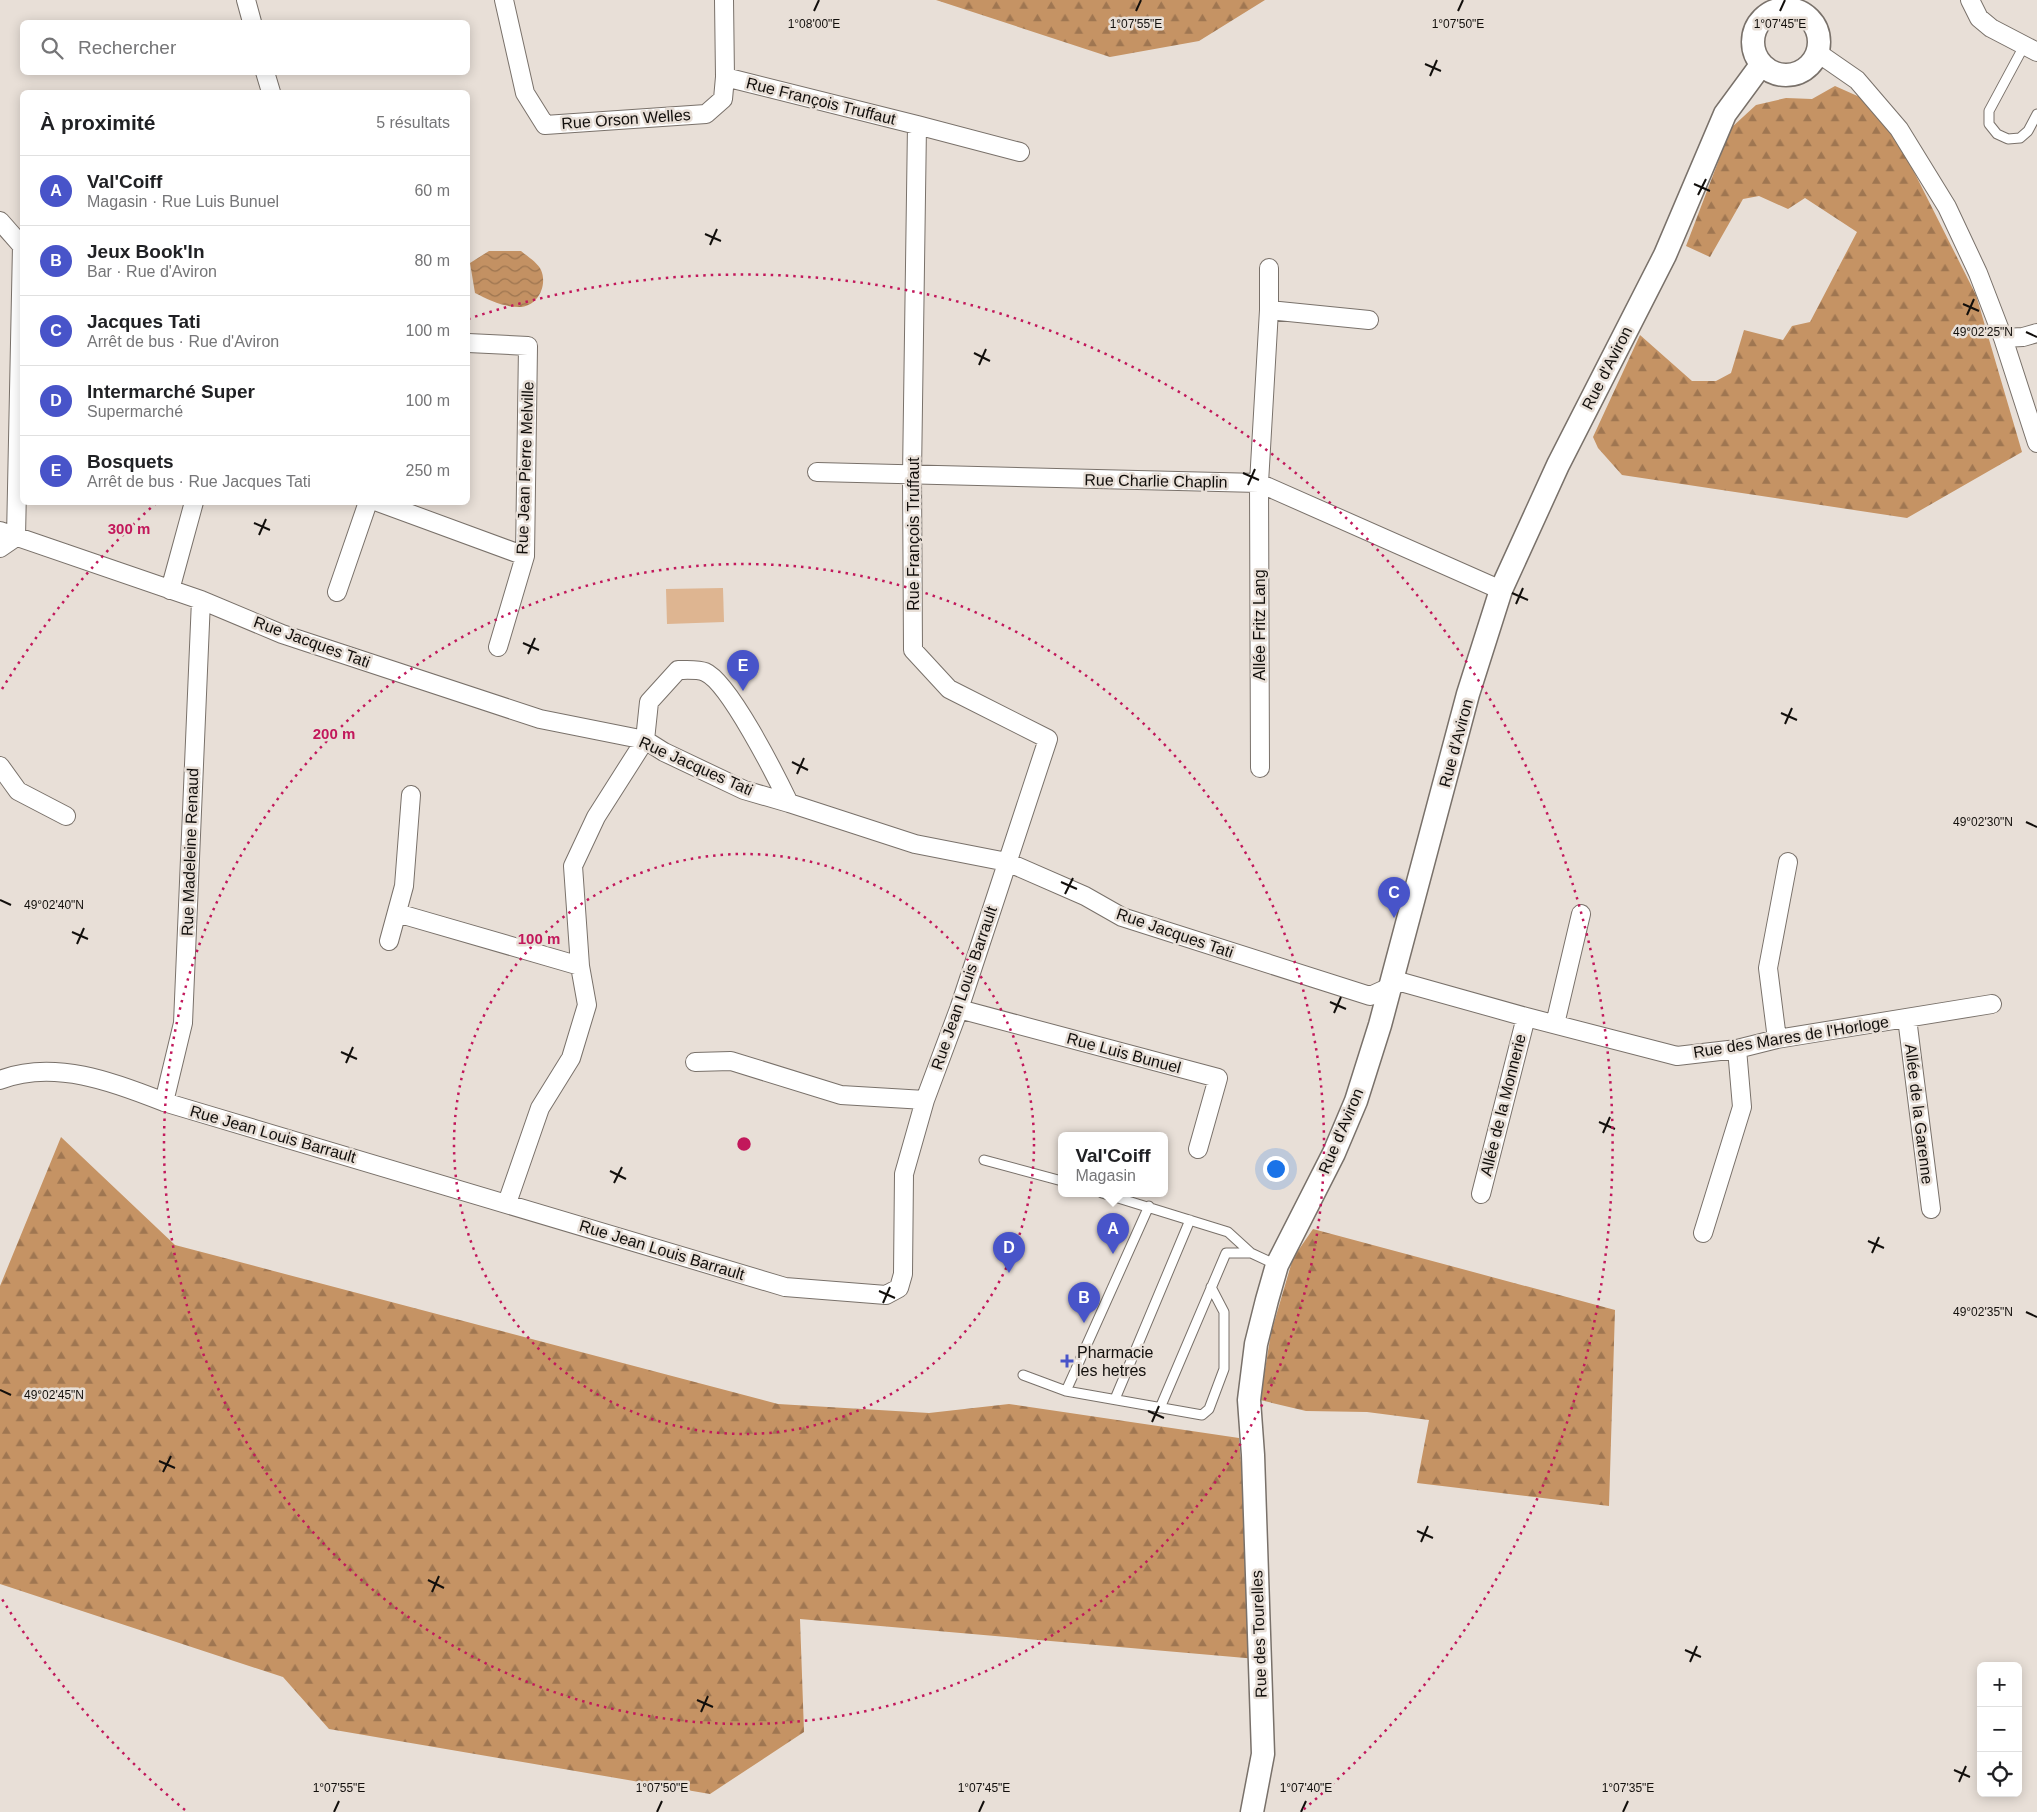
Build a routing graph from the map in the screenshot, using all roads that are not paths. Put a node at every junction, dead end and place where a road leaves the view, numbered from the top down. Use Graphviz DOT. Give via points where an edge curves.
graph roads {
  1 [pos="246,0"];
  2 [pos="504,0"];
  3 [pos="724,0"];
  4 [pos="1970,0"];
  5 [pos="1780,4"];
  6 [pos="251,20"];
  7 [pos="2030,49"];
  8 [pos="1818,54"];
  9 [pos="1761,65"];
  10 [pos="266,75"];
  11 [pos="725,77"];
  12 [pos="270,90"];
  13 [pos="2037,114"];
  14 [pos="916,125"];
  15 [pos="1020,152"];
  16 [pos="0,221"];
  17 [pos="20,244"];
  18 [pos="1269,268"];
  19 [pos="20,287"];
  20 [pos="1269,310"];
  21 [pos="1369,320"];
  22 [pos="2037,334"];
  23 [pos="2003,338"];
  24 [pos="470,343"];
  25 [pos="2037,443"];
  26 [pos="817,472"];
  27 [pos="912,475"];
  28 [pos="1259,483"];
  29 [pos="193,505"];
  30 [pos="367,505"];
  31 [pos="386,505"];
  32 [pos="8,534"];
  33 [pos="0,548"];
  34 [pos="525,556"];
  35 [pos="170,590"];
  36 [pos="1501,590"];
  37 [pos="336,592"];
  38 [pos="201,600"];
  39 [pos="498,647"];
  40 [pos="645,740"];
  41 [pos="0,766"];
  42 [pos="1260,768"];
  43 [pos="411,795"];
  44 [pos="788,803"];
  45 [pos="66,816"];
  46 [pos="1007,862"];
  47 [pos="1788,862"];
  48 [pos="397,913"];
  49 [pos="1581,914"];
  50 [pos="390,942"];
  51 [pos="580,966"];
  52 [pos="1390,986"];
  53 [pos="1992,1004"];
  54 [pos="959,1009"];
  55 [pos="1526,1017"];
  56 [pos="1907,1018"];
  57 [pos="1555,1024"];
  58 [pos="1777,1039"];
  59 [pos="1736,1049"];
  60 [pos="696,1062"];
  61 [pos="0,1080"];
  62 [pos="925,1100"];
  63 [pos="164,1102"];
  64 [pos="1198,1148"];
  65 [pos="984,1160"];
  66 [pos="1058,1181"];
  67 [pos="1481,1194"];
  68 [pos="1116,1197"];
  69 [pos="507,1203"];
  70 [pos="1149,1206"];
  71 [pos="1931,1210"];
  72 [pos="1190,1220"];
  73 [pos="1703,1233"];
  74 [pos="1251,1253"];
  75 [pos="1277,1265"];
  76 [pos="1211,1287"];
  77 [pos="1023,1375"];
  78 [pos="1066,1391"];
  79 [pos="1115,1399"];
  80 [pos="1160,1408"];
  81 [pos="1253,1455"];
  82 [pos="1252,1812"];
  1 -- 6 [label="street"];
  2 -- 11 [label="street, Rue Orson Welles" via="525,93 545,125 706,114 723,99"];
  3 -- 11 [label="street"];
  4 -- 7 [label="street" via="1979,18 1991,28"];
  5 -- 8 [label="street" via="1794,8 1813,22 1819,37"];
  5 -- 9 [label="street" via="1764,16 1753,34 1752,45"];
  7 -- 13 [label="lane" via="1989,111 1989,124 1997,134 2008,139 2020,138"];
  8 -- 9 [label="street" via="1803,71 1793,75 1770,72"];
  8 -- 23 [label="street" via="1857,80 1899,129 1947,207 1978,273"];
  9 -- 36 [label="street, Rue d'Aviron" via="1725,114 1665,255 1558,465"];
  10 -- 12 [label="street"];
  11 -- 14 [label="street, Rue François Truffaut"];
  14 -- 15 [label="street, Rue François Truffaut"];
  14 -- 27 [label="street, Rue François Truffaut"];
  16 -- 17 [label="street"];
  18 -- 20 [label="street, Allée Fritz Lang"];
  19 -- 32 [label="street"];
  20 -- 21 [label="street"];
  20 -- 28 [label="street, Allée Fritz Lang"];
  22 -- 23 [label="street"];
  23 -- 25 [label="street"];
  24 -- 34 [label="street, Rue Jean Pierre Melville" via="528,346"];
  26 -- 27 [label="street, Rue Charlie Chaplin"];
  27 -- 28 [label="street, Rue Charlie Chaplin"];
  27 -- 46 [label="street, Rue François Truffaut" via="913,650 949,688 1048,739"];
  28 -- 36 [label="street, Rue Charlie Chaplin"];
  28 -- 42 [label="street, Allée Fritz Lang"];
  29 -- 35 [label="street"];
  30 -- 37 [label="street"];
  31 -- 34 [label="street"];
  32 -- 33 [label="street"];
  32 -- 35 [label="street, Rue Jacques Tati"];
  34 -- 39 [label="street, Rue Jean Pierre Melville"];
  35 -- 38 [label="street, Rue Jacques Tati"];
  36 -- 52 [label="street, Rue d'Aviron" via="1468,694"];
  38 -- 40 [label="street, Rue Jacques Tati" via="282,634 540,720"];
  38 -- 63 [label="street, Rue Madeleine Renaud" via="183,1023"];
  40 -- 44 [label="street, Rue Jacques Tati" via="744,790"];
  40 -- 44 [label="street" via="648,702 678,670 704,671 719,683 739,712 769,762"];
  40 -- 51 [label="street" via="596,817 573,866"];
  41 -- 45 [label="street" via="18,791"];
  43 -- 48 [label="street" via="404,886"];
  44 -- 46 [label="street, Rue Jacques Tati" via="916,844"];
  46 -- 52 [label="street, Rue Jacques Tati" via="1085,896 1122,917 1370,996"];
  46 -- 54 [label="street, Rue Jean Louis Barrault"];
  47 -- 58 [label="street" via="1768,968"];
  48 -- 50 [label="street"];
  48 -- 51 [label="street"];
  49 -- 57 [label="street"];
  51 -- 69 [label="street" via="587,1005 571,1058 540,1108"];
  52 -- 55 [label="street, Rue des Mares de l'Horloge" via="1401,982"];
  52 -- 75 [label="street, Rue d'Aviron" via="1356,1101 1334,1153"];
  53 -- 56 [label="street, Rue des Mares de l'Horloge"];
  54 -- 62 [label="street, Rue Jean Louis Barrault"];
  54 -- 64 [label="street, Rue Luis Bunuel" via="1218,1078"];
  55 -- 57 [label="street, Rue des Mares de l'Horloge"];
  55 -- 67 [label="street, Allée de la Monnerie"];
  56 -- 58 [label="street, Rue des Mares de l'Horloge"];
  56 -- 71 [label="street, Allée de la Garenne"];
  57 -- 59 [label="street, Rue des Mares de l'Horloge" via="1677,1056"];
  58 -- 59 [label="street, Rue des Mares de l'Horloge"];
  59 -- 73 [label="street" via="1742,1107"];
  60 -- 62 [label="street" via="731,1061 842,1095"];
  61 -- 63 [label="street, Rue Jean Louis Barrault" via="31,1072 52,1071 127,1087"];
  62 -- 69 [label="street, Rue Jean Louis Barrault" via="904,1174 903,1274 899,1288 886,1295 785,1288"];
  63 -- 69 [label="street, Rue Jean Louis Barrault"];
  65 -- 66 [label="lane"];
  68 -- 70 [label="lane"];
  70 -- 72 [label="lane"];
  70 -- 78 [label="lane"];
  72 -- 74 [label="lane" via="1228,1232"];
  72 -- 79 [label="lane"];
  74 -- 75 [label="lane"];
  74 -- 76 [label="lane" via="1226,1253"];
  75 -- 81 [label="street, Rue d'Aviron" via="1254,1362 1249,1400"];
  76 -- 80 [label="lane"];
  76 -- 80 [label="lane" via="1224,1312 1224,1369 1209,1409 1202,1416"];
  77 -- 78 [label="lane"];
  78 -- 79 [label="lane"];
  79 -- 80 [label="lane"];
  81 -- 82 [label="street, Rue des Tourelles" via="1263,1754"];
}
